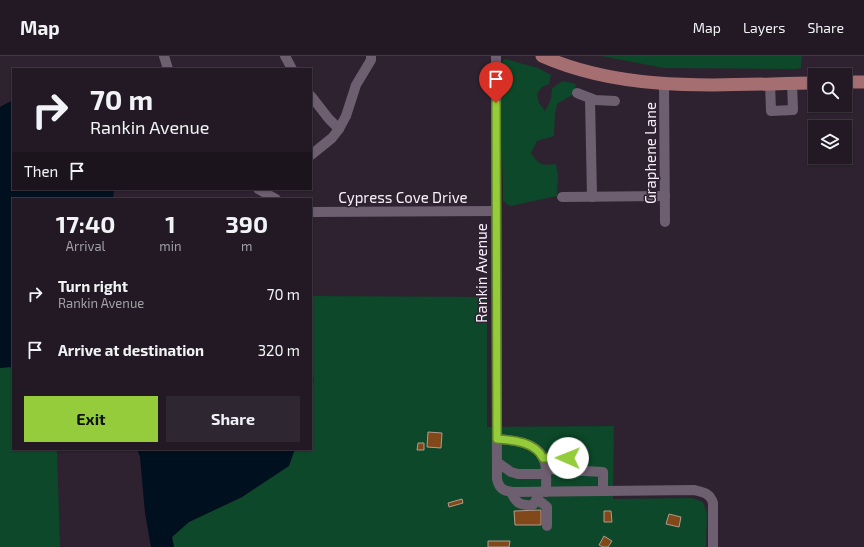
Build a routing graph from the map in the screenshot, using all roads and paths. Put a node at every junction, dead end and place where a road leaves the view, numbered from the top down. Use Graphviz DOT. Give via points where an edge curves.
graph roads {
  1 [pos="164,56"];
  2 [pos="285,56"];
  3 [pos="371,56"];
  4 [pos="496,56"];
  5 [pos="542,56"];
  6 [pos="168,68"];
  7 [pos="291,68"];
  8 [pos="852,82"];
  9 [pos="864,82"];
  10 [pos="770,83"];
  11 [pos="792,83"];
  12 [pos="808,83"];
  13 [pos="664,84"];
  14 [pos="577,93"];
  15 [pos="312,97"];
  16 [pos="590,98"];
  17 [pos="615,101"];
  18 [pos="339,129"];
  19 [pos="312,154"];
  20 [pos="265,191"];
  21 [pos="665,196"];
  22 [pos="562,197"];
  23 [pos="592,197"];
  24 [pos="275,198"];
  25 [pos="496,211"];
  26 [pos="312,212"];
  27 [pos="665,222"];
  28 [pos="497,439"];
  29 [pos="543,458"];
  30 [pos="497,462"];
  31 [pos="570,470"];
  32 [pos="546,472"];
  33 [pos="604,491"];
  34 [pos="541,494"];
  35 [pos="547,526"];
  36 [pos="713,547"];
  1 -- 6 [label="street"];
  2 -- 7 [label="street"];
  3 -- 18 [label="street" via="356,85"];
  4 -- 25 [label="street, Rankin Avenue"];
  5 -- 13 [label="main road" via="609,77"];
  8 -- 9 [label="main road"];
  10 -- 11 [label="main road"];
  10 -- 11 [label="street" via="772,111 793,110"];
  10 -- 13 [label="main road"];
  11 -- 12 [label="main road"];
  13 -- 21 [label="street, Graphene Lane"];
  14 -- 16 [label="street"];
  15 -- 18 [label="street"];
  16 -- 17 [label="street"];
  16 -- 23 [label="street"];
  18 -- 19 [label="street"];
  20 -- 24 [label="street"];
  21 -- 23 [label="street"];
  21 -- 27 [label="street, Graphene Lane"];
  22 -- 23 [label="street"];
  25 -- 26 [label="street, Cypress Cove Drive"];
  25 -- 28 [label="street, Rankin Avenue"];
  28 -- 29 [label="street" via="535,447"];
  28 -- 30 [label="street, Rankin Avenue"];
  29 -- 31 [label="street" via="568,458"];
  29 -- 32 [label="street"];
  30 -- 32 [label="street" via="518,474"];
  30 -- 34 [label="street, Rankin Avenue" via="499,485 506,490"];
  31 -- 32 [label="street"];
  31 -- 33 [label="street" via="604,472"];
  32 -- 34 [label="street"];
  33 -- 34 [label="street"];
  33 -- 36 [label="street" via="704,492 712,497 713,502"];
  34 -- 35 [label="street" via="547,507"];
}
